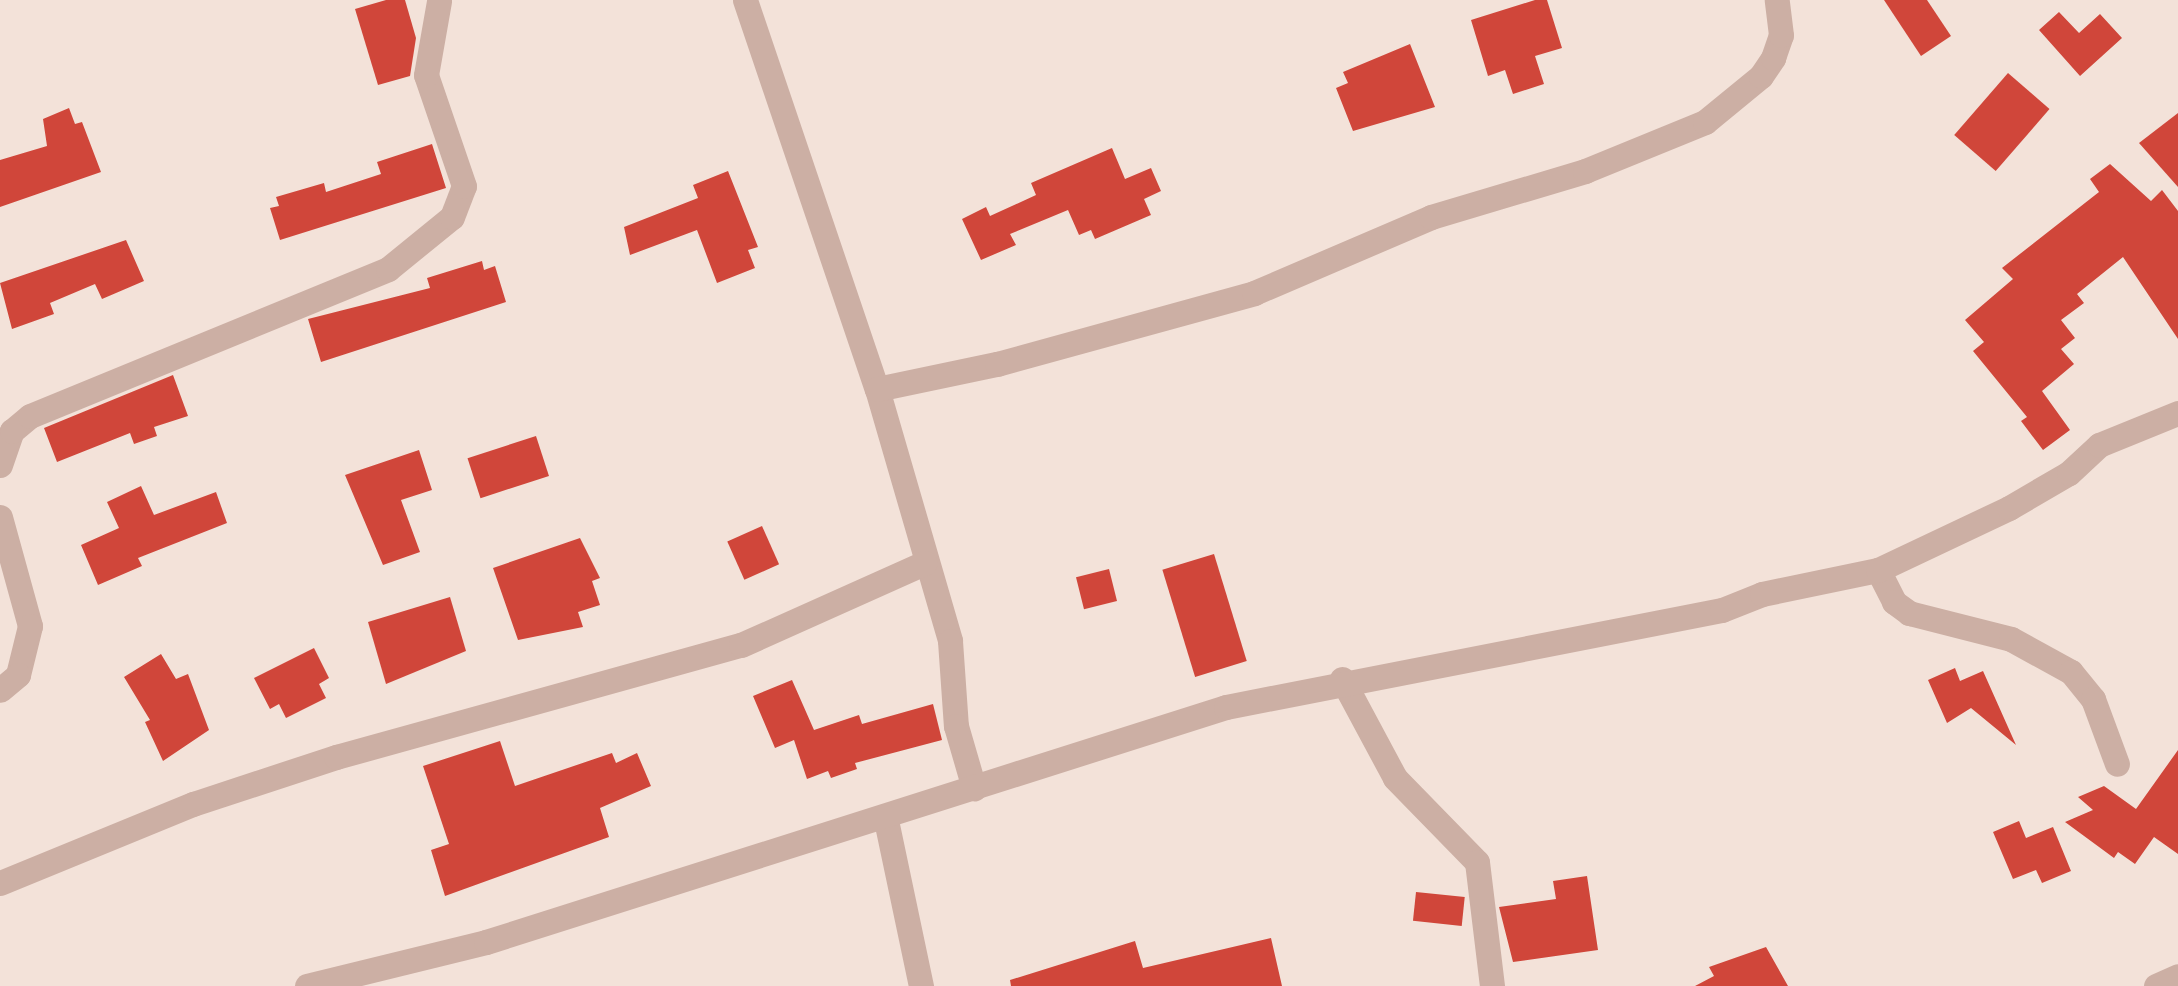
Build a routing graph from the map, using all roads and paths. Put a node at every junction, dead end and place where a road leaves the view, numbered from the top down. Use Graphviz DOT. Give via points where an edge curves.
graph roads {
  1 [pos="744,0"];
  2 [pos="1777,0"];
  3 [pos="439,1"];
  4 [pos="877,388"];
  5 [pos="2175,418"];
  6 [pos="1,454"];
  7 [pos="0,517"];
  8 [pos="924,563"];
  9 [pos="1878,570"];
  10 [pos="1342,679"];
  11 [pos="0,690"];
  12 [pos="2117,764"];
  13 [pos="974,788"];
  14 [pos="886,820"];
  15 [pos="0,882"];
  16 [pos="2178,976"];
  17 [pos="307,986"];
  18 [pos="922,986"];
  19 [pos="1492,986"];
  20 [pos="2156,986"];
  1 -- 4 [label="street"];
  2 -- 4 [label="street" via="1781,35 1773,58 1705,122 1585,171 1431,217 1254,293 997,364"];
  3 -- 6 [label="street" via="426,74 464,186 452,216 388,269 30,416"];
  4 -- 8 [label="street"];
  5 -- 9 [label="street" via="2100,446 2069,474 1940,546"];
  7 -- 11 [label="street" via="30,626 18,675"];
  8 -- 13 [label="street" via="950,640 956,726"];
  8 -- 15 [label="street" via="741,645 336,757 193,804"];
  9 -- 10 [label="street" via="1762,594 1722,610"];
  9 -- 12 [label="street" via="1894,602 1910,613 2011,639 2070,672 2092,699"];
  10 -- 13 [label="street" via="1226,707"];
  10 -- 19 [label="street" via="1395,778 1477,862"];
  13 -- 14 [label="street"];
  14 -- 17 [label="street" via="486,942"];
  14 -- 18 [label="street"];
  16 -- 20 [label="street"];
}
